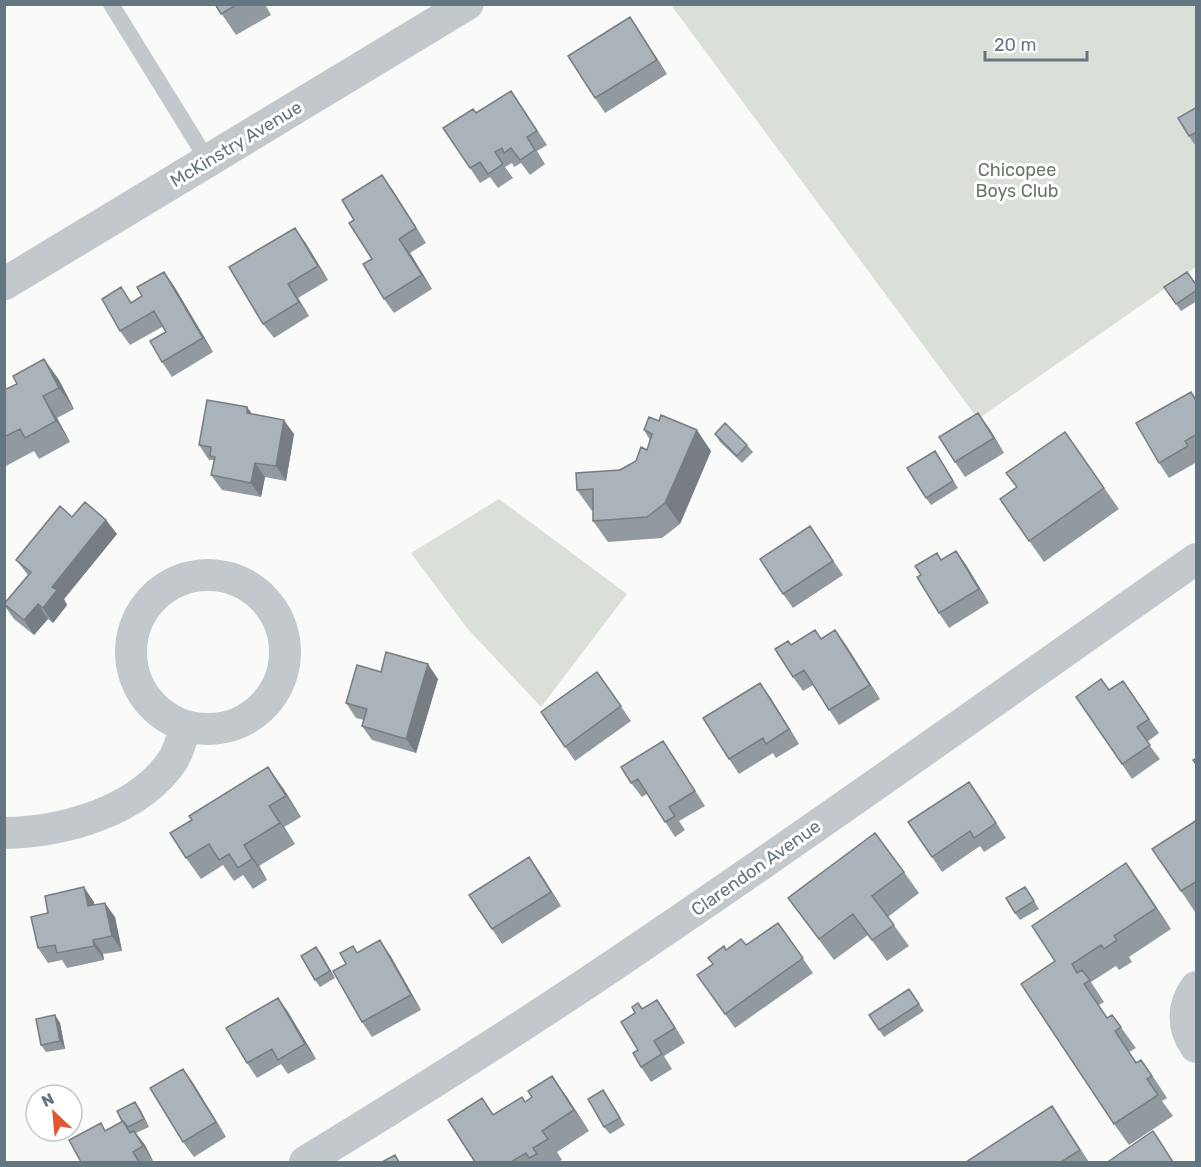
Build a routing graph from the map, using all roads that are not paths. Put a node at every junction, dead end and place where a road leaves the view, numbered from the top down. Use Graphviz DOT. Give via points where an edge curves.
graph roads {
  1 [pos="111,4"];
  2 [pos="467,4"];
  3 [pos="208,161"];
  4 [pos="4,284"];
  5 [pos="1197,559"];
  6 [pos="186,726"];
  7 [pos="4,833"];
  8 [pos="1197,987"];
  9 [pos="1197,1047"];
  10 [pos="305,1162"];
  1 -- 3 [label="lane"];
  2 -- 3 [label="street, McKinstry Avenue"];
  3 -- 4 [label="street, McKinstry Avenue"];
  5 -- 10 [label="street, Clarendon Avenue" via="631,954"];
  6 -- 6 [label="street" via="229,726 249,717 272,694 281,675 284,642 273,612 251,589 230,579 194,577 171,585 144,609 134,631 131,654 140,689 164,716"];
  6 -- 7 [label="street" via="173,759 132,799 100,815 61,827"];
  8 -- 9 [label="street" via="1186,1005 1185,1015 1187,1032"];
}
